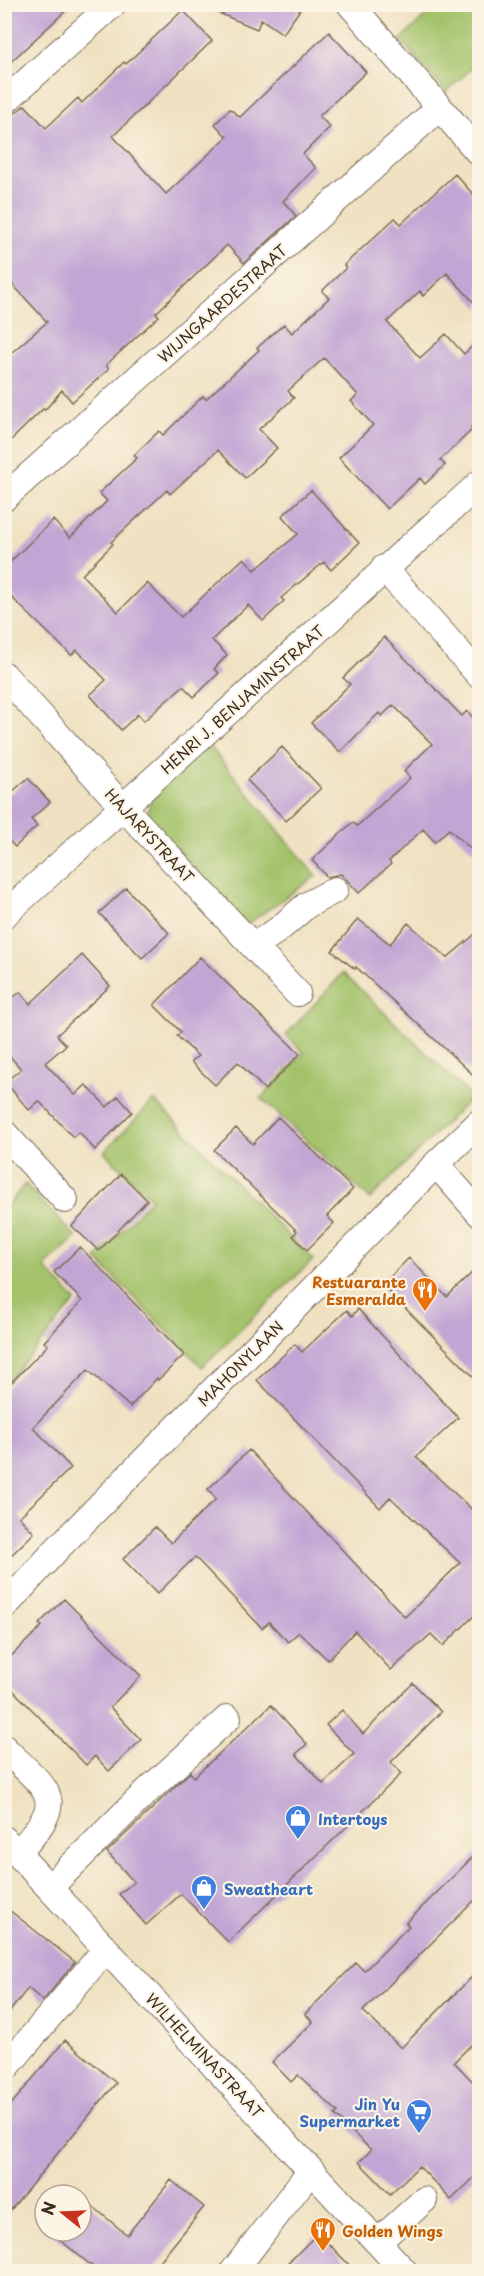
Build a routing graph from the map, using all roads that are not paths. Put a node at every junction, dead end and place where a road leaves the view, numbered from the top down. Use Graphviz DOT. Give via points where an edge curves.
graph roads {
  1 [pos="113,4"];
  2 [pos="350,4"];
  3 [pos="4,102"];
  4 [pos="439,108"];
  5 [pos="480,154"];
  6 [pos="480,483"];
  7 [pos="4,498"];
  8 [pos="384,568"];
  9 [pos="4,675"];
  10 [pos="480,676"];
  11 [pos="123,807"];
  12 [pos="336,890"];
  13 [pos="4,915"];
  14 [pos="253,946"];
  15 [pos="297,993"];
  16 [pos="480,1122"];
  17 [pos="4,1133"];
  18 [pos="436,1164"];
  19 [pos="65,1200"];
  20 [pos="480,1214"];
  21 [pos="4,1607"];
  22 [pos="228,1718"];
  23 [pos="4,1748"];
  24 [pos="11,1846"];
  25 [pos="50,1887"];
  26 [pos="106,1948"];
  27 [pos="4,2070"];
  28 [pos="311,2170"];
  29 [pos="424,2200"];
  30 [pos="388,2261"];
  31 [pos="233,2271"];
  1 -- 3 [label="street"];
  2 -- 4 [label="street"];
  4 -- 5 [label="street"];
  4 -- 7 [label="street, WIJNGAARDESTRAAT"];
  6 -- 8 [label="street, HENRI J. BENJAMINSTRAAT"];
  8 -- 10 [label="street"];
  8 -- 11 [label="street, HENRI J. BENJAMINSTRAAT"];
  9 -- 11 [label="street, HAJARYSTRAAT"];
  11 -- 13 [label="street, HENRI J. BENJAMINSTRAAT"];
  11 -- 14 [label="street, HAJARYSTRAAT"];
  12 -- 14 [label="street" via="307,905"];
  14 -- 15 [label="street, HAJARYSTRAAT"];
  16 -- 18 [label="street, MAHONYLAAN"];
  17 -- 19 [label="street"];
  18 -- 20 [label="street"];
  18 -- 21 [label="street, MAHONYLAAN"];
  22 -- 25 [label="street"];
  23 -- 24 [label="street" via="49,1795 50,1809 40,1828"];
  24 -- 25 [label="street, WILHELMINASTRAAT"];
  25 -- 26 [label="street, WILHELMINASTRAAT"];
  26 -- 27 [label="street"];
  26 -- 28 [label="street, WILHELMINASTRAAT"];
  28 -- 30 [label="street, WILHELMINASTRAAT"];
  28 -- 31 [label="street"];
  29 -- 30 [label="street"];
}
